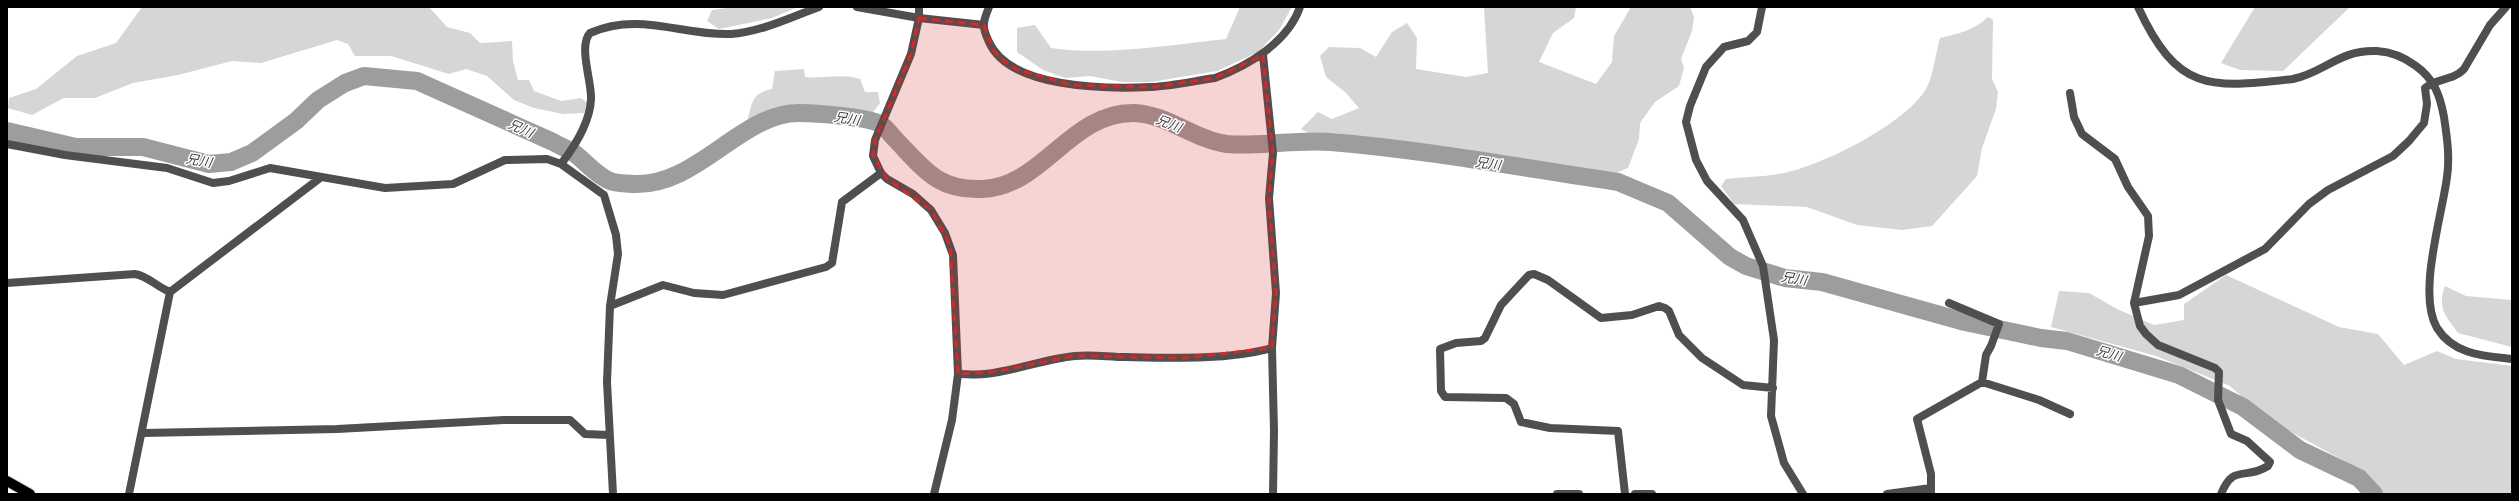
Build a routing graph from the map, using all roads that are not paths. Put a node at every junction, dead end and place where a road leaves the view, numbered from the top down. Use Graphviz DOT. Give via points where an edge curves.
graph roads {
  1 [pos="819,7"];
  2 [pos="857,7"];
  3 [pos="919,7"];
  4 [pos="989,7"];
  5 [pos="1300,7"];
  6 [pos="1762,7"];
  7 [pos="2138,7"];
  8 [pos="2506,7"];
  9 [pos="919,18"];
  10 [pos="984,25"];
  11 [pos="1263,55"];
  12 [pos="2433,81"];
  13 [pos="2070,93"];
  14 [pos="7,144"];
  15 [pos="564,161"];
  16 [pos="881,173"];
  17 [pos="320,178"];
  18 [pos="7,283"];
  19 [pos="170,292"];
  20 [pos="1949,303"];
  21 [pos="2134,303"];
  22 [pos="610,306"];
  23 [pos="1272,348"];
  24 [pos="2512,359"];
  25 [pos="958,374"];
  26 [pos="1982,382"];
  27 [pos="1773,388"];
  28 [pos="2070,414"];
  29 [pos="143,433"];
  30 [pos="609,435"];
  31 [pos="7,481"];
  32 [pos="1931,491"];
  33 [pos="30,494"];
  34 [pos="129,494"];
  35 [pos="613,494"];
  36 [pos="934,494"];
  37 [pos="1273,494"];
  38 [pos="1557,494"];
  39 [pos="1579,494"];
  40 [pos="1625,494"];
  41 [pos="1635,494"];
  42 [pos="1652,494"];
  43 [pos="1802,494"];
  44 [pos="1887,494"];
  45 [pos="2221,494"];
  1 -- 15 [label="street" via="767,26 733,34 648,23 597,29 590,33 585,43 591,100 585,124"];
  2 -- 9 [label="street"];
  3 -- 9 [label="street"];
  4 -- 10 [label="street"];
  5 -- 11 [label="street" via="1293,24"];
  6 -- 27 [label="street" via="1757,32 1748,41 1724,47 1706,67 1686,122 1696,160 1707,181 1743,220 1763,266 1774,340"];
  7 -- 12 [label="street" via="2152,38 2170,60 2192,76 2207,82 2225,84 2304,77 2351,53 2377,51 2400,55 2425,72"];
  8 -- 12 [label="street" via="2490,25 2464,69 2446,80"];
  9 -- 10 [label="street"];
  9 -- 16 [label="street" via="911,54 875,140 873,156"];
  10 -- 11 [label="street" via="994,52 1005,62 1018,70 1073,85 1152,87 1215,78"];
  11 -- 23 [label="street" via="1273,153 1269,198 1276,294"];
  12 -- 21 [label="street" via="2425,88 2427,104 2424,123 2393,156 2328,190 2309,204 2265,249 2179,295"];
  12 -- 24 [label="street" via="2442,109 2449,162 2431,272 2429,308 2438,329 2455,346 2472,354"];
  13 -- 21 [label="street" via="2074,117 2082,134 2115,158 2128,187 2148,216 2149,236"];
  14 -- 17 [label="street" via="64,155 167,168 213,183 229,181 270,168"];
  15 -- 17 [label="street" via="505,160 453,184 386,188"];
  15 -- 22 [label="street" via="604,195 608,204 618,254"];
  16 -- 22 [label="street" via="842,202 832,263 826,267 723,295 694,294 663,285"];
  16 -- 25 [label="street" via="928,206 940,222 950,245 953,255"];
  17 -- 19 [label="street"];
  18 -- 19 [label="street" via="135,274 142,275 159,288"];
  19 -- 29 [label="street"];
  20 -- 26 [label="street" via="1999,324 1992,346 1986,355"];
  21 -- 45 [label="street" via="2140,326 2152,341 2209,364 2219,372 2218,400 2231,434 2247,441 2270,462 2256,473 2227,479"];
  22 -- 30 [label="street" via="607,382"];
  23 -- 25 [label="street" via="1260,352 1186,358 1074,356 990,373"];
  23 -- 37 [label="street"];
  25 -- 36 [label="street" via="952,420"];
  26 -- 28 [label="street" via="2039,400"];
  26 -- 32 [label="street" via="1917,420 1929,464"];
  27 -- 40 [label="street" via="1743,385 1702,358 1679,335 1669,311 1665,308 1659,306 1632,315 1601,318 1548,280 1534,274 1529,275 1501,305 1485,338 1481,341 1456,343 1440,349 1441,391 1445,397 1506,398 1514,404 1521,422 1550,428 1618,431"];
  27 -- 43 [label="street" via="1771,416 1782,456"];
  29 -- 30 [label="street" via="337,429 518,419 570,420 585,434"];
  29 -- 34 [label="street"];
  30 -- 35 [label="street"];
  31 -- 33 [label="main road"];
  32 -- 44 [label="street"];
  38 -- 39 [label="street"];
  41 -- 42 [label="street"];
}
